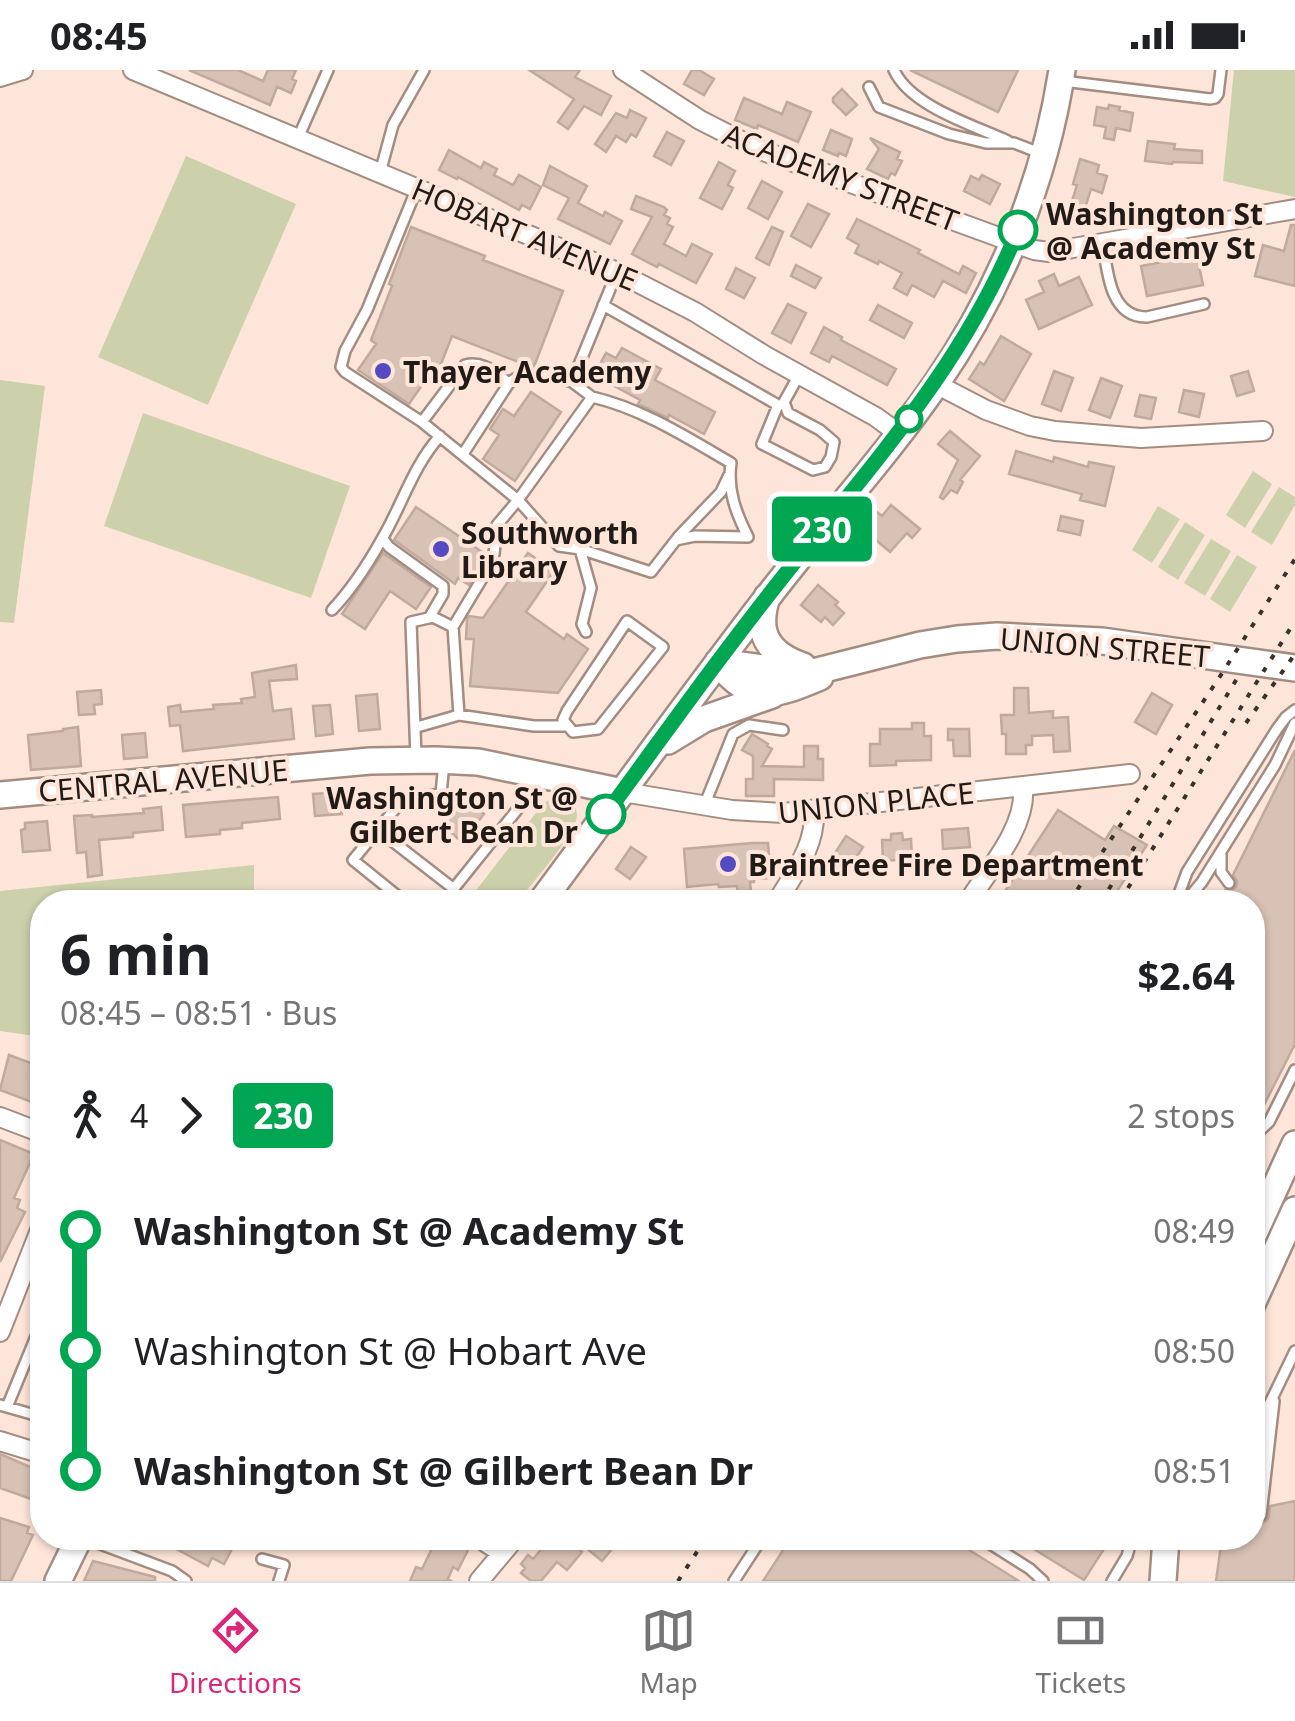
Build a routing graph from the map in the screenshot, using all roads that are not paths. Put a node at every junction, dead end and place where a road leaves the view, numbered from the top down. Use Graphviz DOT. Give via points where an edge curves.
graph roads {
  1 [pos="23,70"];
  2 [pos="134,70"];
  3 [pos="328,70"];
  4 [pos="424,70"];
  5 [pos="623,70"];
  6 [pos="662,70"];
  7 [pos="894,70"];
  8 [pos="1222,70"];
  9 [pos="1062,75"];
  10 [pos="0,77"];
  11 [pos="869,87"];
  12 [pos="650,88"];
  13 [pos="298,138"];
  14 [pos="1014,143"];
  15 [pos="1044,154"];
  16 [pos="380,172"];
  17 [pos="416,188"];
  18 [pos="1295,209"];
  19 [pos="1012,243"];
  20 [pos="1103,244"];
  21 [pos="616,272"];
  22 [pos="1204,304"];
  23 [pos="603,305"];
  24 [pos="799,375"];
  25 [pos="572,382"];
  26 [pos="509,383"];
  27 [pos="936,384"];
  28 [pos="592,397"];
  29 [pos="422,422"];
  30 [pos="1263,431"];
  31 [pos="899,434"];
  32 [pos="440,436"];
  33 [pos="463,454"];
  34 [pos="730,474"];
  35 [pos="518,500"];
  36 [pos="382,539"];
  37 [pos="676,540"];
  38 [pos="580,549"];
  39 [pos="768,597"];
  40 [pos="332,610"];
  41 [pos="429,618"];
  42 [pos="452,628"];
  43 [pos="586,632"];
  44 [pos="718,662"];
  45 [pos="857,662"];
  46 [pos="1295,668"];
  47 [pos="780,693"];
  48 [pos="1295,710"];
  49 [pos="460,715"];
  50 [pos="1295,723"];
  51 [pos="568,726"];
  52 [pos="416,727"];
  53 [pos="783,730"];
  54 [pos="651,752"];
  55 [pos="416,760"];
  56 [pos="444,760"];
  57 [pos="535,773"];
  58 [pos="1130,774"];
  59 [pos="1023,786"];
  60 [pos="622,792"];
  61 [pos="0,795"];
  62 [pos="704,806"];
  63 [pos="814,810"];
  64 [pos="378,830"];
  65 [pos="1224,848"];
  66 [pos="1228,884"];
  67 [pos="454,889"];
  68 [pos="390,890"];
  69 [pos="550,890"];
  70 [pos="784,890"];
  71 [pos="976,890"];
  72 [pos="1180,890"];
  73 [pos="1194,890"];
  74 [pos="1295,1070"];
  75 [pos="0,1116"];
  76 [pos="1265,1125"];
  77 [pos="30,1127"];
  78 [pos="1295,1144"];
  79 [pos="1276,1216"];
  80 [pos="1265,1256"];
  81 [pos="30,1266"];
  82 [pos="0,1332"];
  83 [pos="1295,1351"];
  84 [pos="30,1356"];
  85 [pos="1274,1398"];
  86 [pos="3,1406"];
  87 [pos="30,1414"];
  88 [pos="1265,1419"];
  89 [pos="0,1441"];
  90 [pos="30,1450"];
  91 [pos="1265,1473"];
  92 [pos="75,1550"];
  93 [pos="115,1550"];
  94 [pos="497,1550"];
  95 [pos="505,1550"];
  96 [pos="754,1550"];
  97 [pos="1000,1550"];
  98 [pos="1129,1550"];
  99 [pos="1165,1550"];
  100 [pos="502,1553"];
  101 [pos="262,1559"];
  102 [pos="58,1581"];
  103 [pos="186,1581"];
  104 [pos="280,1581"];
  105 [pos="479,1581"];
  106 [pos="734,1581"];
  107 [pos="1043,1581"];
  108 [pos="1112,1581"];
  109 [pos="1163,1581"];
  1 -- 10 [label="street"];
  2 -- 13 [label="street, HOBART AVENUE"];
  3 -- 13 [label="lane"];
  4 -- 16 [label="lane" via="393,124"];
  5 -- 12 [label="street, ACADEMY STREET"];
  6 -- 12 [label="street"];
  7 -- 14 [label="lane" via="904,88 934,108"];
  8 -- 9 [label="lane" via="1218,94 1210,100"];
  9 -- 15 [label="main road"];
  11 -- 14 [label="lane" via="879,108 949,134"];
  12 -- 19 [label="street, ACADEMY STREET" via="768,154"];
  13 -- 16 [label="street, HOBART AVENUE"];
  14 -- 15 [label="lane"];
  15 -- 19 [label="main road"];
  16 -- 17 [label="street, HOBART AVENUE"];
  17 -- 21 [label="street, HOBART AVENUE"];
  17 -- 29 [label="lane" via="340,367"];
  18 -- 20 [label="street, ACADEMY STREET"];
  19 -- 20 [label="street, ACADEMY STREET" via="1049,252"];
  19 -- 27 [label="main road"];
  20 -- 22 [label="lane" via="1110,283 1133,316"];
  21 -- 23 [label="lane"];
  21 -- 24 [label="street, HOBART AVENUE"];
  23 -- 24 [label="lane" via="778,405 762,444 813,470 825,467 834,442 788,413 784,402"];
  23 -- 25 [label="lane"];
  24 -- 31 [label="street, HOBART AVENUE"];
  25 -- 26 [label="lane" via="528,372"];
  25 -- 28 [label="lane"];
  26 -- 29 [label="lane" via="487,367 465,365"];
  26 -- 33 [label="lane"];
  27 -- 30 [label="street" via="986,410 1055,431 1141,438"];
  27 -- 31 [label="main road"];
  28 -- 34 [label="lane" via="695,442 731,464"];
  28 -- 35 [label="lane"];
  29 -- 32 [label="lane"];
  31 -- 39 [label="main road"];
  32 -- 33 [label="lane"];
  32 -- 36 [label="lane"];
  33 -- 35 [label="lane"];
  34 -- 37 [label="lane"];
  34 -- 37 [label="lane" via="736,513 748,536"];
  35 -- 38 [label="lane" via="559,546"];
  35 -- 42 [label="lane" via="497,525 489,568"];
  36 -- 40 [label="lane"];
  36 -- 41 [label="lane" via="442,586"];
  37 -- 38 [label="lane" via="651,572"];
  38 -- 43 [label="lane" via="590,588"];
  39 -- 44 [label="main road"];
  39 -- 45 [label="main road" via="762,624 776,653 812,668"];
  41 -- 42 [label="lane"];
  41 -- 52 [label="lane" via="411,622"];
  42 -- 49 [label="lane"];
  44 -- 45 [label="main road, UNION STREET" via="802,672"];
  44 -- 47 [label="main road" via="746,687"];
  44 -- 54 [label="main road"];
  45 -- 46 [label="main road, UNION STREET" via="938,642 1022,636"];
  45 -- 47 [label="main road, UNION STREET"];
  47 -- 54 [label="main road, UNION STREET" via="704,719"];
  48 -- 72 [label="lane" via="1276,729"];
  49 -- 51 [label="lane"];
  49 -- 52 [label="lane"];
  50 -- 65 [label="lane"];
  51 -- 51 [label="lane" via="573,732 598,729 663,646 627,621 567,711"];
  52 -- 55 [label="lane"];
  53 -- 62 [label="lane" via="749,725 733,734"];
  54 -- 60 [label="main road"];
  55 -- 56 [label="main road, CENTRAL AVENUE"];
  55 -- 61 [label="main road, CENTRAL AVENUE"];
  56 -- 57 [label="main road, CENTRAL AVENUE"];
  56 -- 64 [label="lane" via="441,794 404,798"];
  57 -- 60 [label="main road, CENTRAL AVENUE"];
  57 -- 67 [label="lane" via="521,805"];
  58 -- 59 [label="street, UNION PLACE"];
  59 -- 63 [label="street, UNION PLACE"];
  59 -- 71 [label="street" via="1018,824"];
  60 -- 62 [label="street, UNION PLACE"];
  60 -- 69 [label="main road"];
  62 -- 63 [label="street, UNION PLACE"];
  63 -- 70 [label="street" via="810,845"];
  64 -- 67 [label="lane"];
  64 -- 68 [label="lane" via="353,860"];
  65 -- 66 [label="lane" via="1220,866"];
  65 -- 73 [label="lane"];
  74 -- 76 [label="lane"];
  75 -- 77 [label="street"];
  78 -- 79 [label="main road"];
  79 -- 80 [label="main road"];
  81 -- 82 [label="street"];
  83 -- 85 [label="lane"];
  84 -- 86 [label="lane"];
  85 -- 88 [label="lane"];
  85 -- 91 [label="lane"];
  86 -- 87 [label="lane"];
  89 -- 90 [label="street"];
  92 -- 102 [label="main road"];
  93 -- 103 [label="lane"];
  94 -- 100 [label="street"];
  95 -- 100 [label="street"];
  96 -- 106 [label="lane"];
  97 -- 107 [label="lane"];
  98 -- 108 [label="lane"];
  99 -- 109 [label="main road"];
  100 -- 105 [label="street"];
  101 -- 104 [label="lane" via="284,1565"];
}
